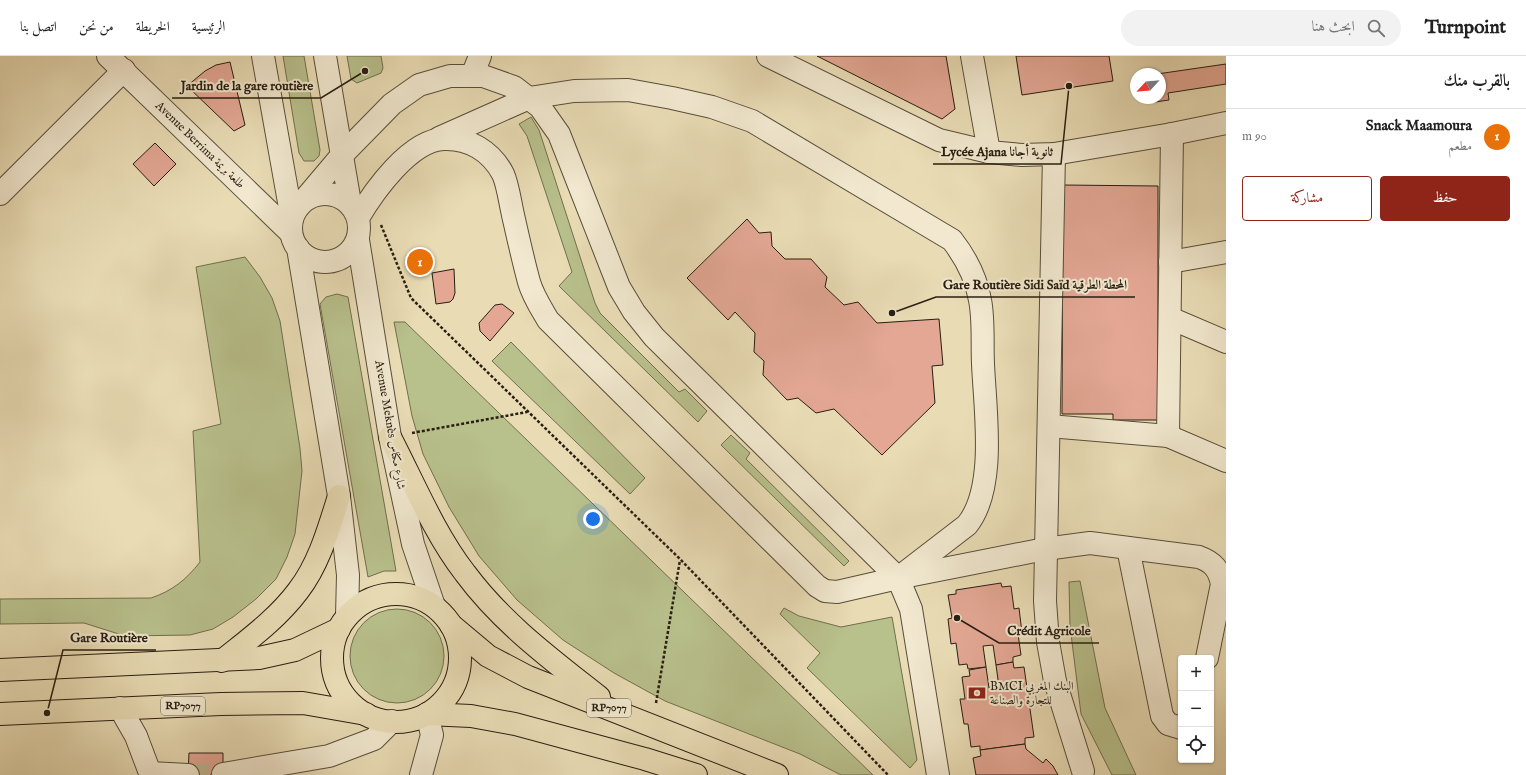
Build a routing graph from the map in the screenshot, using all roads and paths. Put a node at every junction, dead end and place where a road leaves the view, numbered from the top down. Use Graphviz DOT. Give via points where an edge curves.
graph roads {
  1 [pos="263,56"];
  2 [pos="325,56"];
  3 [pos="480,56"];
  4 [pos="768,56"];
  5 [pos="972,56"];
  6 [pos="116,63"];
  7 [pos="472,76"];
  8 [pos="529,98"];
  9 [pos="1226,123"];
  10 [pos="1172,134"];
  11 [pos="438,139"];
  12 [pos="989,152"];
  13 [pos="1054,154"];
  14 [pos="342,155"];
  15 [pos="0,194"];
  16 [pos="304,200"];
  17 [pos="359,206"];
  18 [pos="294,233"];
  19 [pos="358,240"];
  20 [pos="1226,252"];
  21 [pos="1170,262"];
  22 [pos="1170,318"];
  23 [pos="1226,342"];
  24 [pos="528,412"];
  25 [pos="1050,426"];
  26 [pos="400,435"];
  27 [pos="1168,436"];
  28 [pos="1226,461"];
  29 [pos="339,496"];
  30 [pos="1128,548"];
  31 [pos="1045,549"];
  32 [pos="680,559"];
  33 [pos="898,578"];
  34 [pos="434,606"];
  35 [pos="343,623"];
  36 [pos="450,624"];
  37 [pos="1208,655"];
  38 [pos="222,661"];
  39 [pos="0,670"];
  40 [pos="656,704"];
  41 [pos="120,708"];
  42 [pos="617,711"];
  43 [pos="0,714"];
  44 [pos="366,714"];
  45 [pos="427,714"];
  46 [pos="392,721"];
  47 [pos="1178,727"];
  48 [pos="1083,771"];
  49 [pos="149,774"];
  50 [pos="223,774"];
  51 [pos="188,775"];
  52 [pos="421,775"];
  53 [pos="696,775"];
  54 [pos="777,775"];
  55 [pos="888,775"];
  56 [pos="938,775"];
  1 -- 18 [label="street"];
  2 -- 14 [label="street"];
  3 -- 7 [label="street"];
  4 -- 12 [label="street" via="939,140"];
  5 -- 12 [label="street"];
  6 -- 15 [label="street"];
  6 -- 18 [label="street, Avenue Berrima طلعة بريمة"];
  7 -- 8 [label="street" via="483,76 514,87"];
  7 -- 14 [label="street" via="450,76 419,85 392,104"];
  8 -- 11 [label="street"];
  8 -- 33 [label="street" via="540,107 559,134 619,287 634,312 654,337"];
  8 -- 33 [label="street" via="574,91 628,90 712,107 758,125 952,240 963,254 973,274 980,300 987,456 981,503 967,525"];
  9 -- 10 [label="street"];
  10 -- 13 [label="street"];
  10 -- 21 [label="street"];
  11 -- 17 [label="street" via="420,147 404,159"];
  11 -- 33 [label="street" via="458,139 477,145 492,158 503,175 529,284 548,320 817,586 825,591 837,592"];
  12 -- 13 [label="street"];
  13 -- 25 [label="street"];
  14 -- 16 [label="street"];
  14 -- 17 [label="street"];
  16 -- 17 [label="street" via="324,193 338,196"];
  16 -- 18 [label="street" via="299,206"];
  17 -- 19 [label="street"];
  17 -- 24 [label="path" via="411,298"];
  18 -- 19 [label="street" via="306,256 325,263 345,257"];
  18 -- 29 [label="street"];
  19 -- 26 [label="street, Avenue Meknès شارع مكناس"];
  20 -- 21 [label="street"];
  21 -- 22 [label="street"];
  22 -- 23 [label="street"];
  22 -- 27 [label="street"];
  24 -- 26 [label="path"];
  24 -- 32 [label="path"];
  25 -- 27 [label="street"];
  25 -- 31 [label="street"];
  26 -- 34 [label="street, Avenue Meknès شارع مكناس" via="413,544"];
  26 -- 42 [label="main road" via="443,539 464,573 506,621 536,648"];
  27 -- 28 [label="street"];
  29 -- 35 [label="street" via="348,575"];
  29 -- 38 [label="main road" via="315,563 299,591 278,614"];
  30 -- 31 [label="street" via="1090,543"];
  30 -- 37 [label="street" via="1199,557 1215,566 1222,584"];
  30 -- 47 [label="street" via="1162,716 1168,724"];
  31 -- 33 [label="street"];
  31 -- 48 [label="street" via="1048,642 1055,681"];
  32 -- 40 [label="path"];
  32 -- 55 [label="path"];
  33 -- 56 [label="street" via="911,609"];
  34 -- 35 [label="main road, RP7077" via="412,596 384,595 367,600"];
  34 -- 36 [label="main road, RP7077"];
  35 -- 38 [label="main road, RP7077" via="295,650 259,658"];
  35 -- 44 [label="main road, RP7077" via="332,654 332,665 344,695"];
  36 -- 42 [label="main road, RP7077" via="488,656 501,663 528,677"];
  36 -- 45 [label="main road, RP7077" via="457,639 460,656 458,674 450,691 438,706"];
  38 -- 39 [label="main road, RP7077"];
  41 -- 43 [label="main road, RP7077"];
  41 -- 44 [label="main road, RP7077" via="303,703"];
  41 -- 49 [label="street" via="136,736"];
  42 -- 54 [label="main road, RP7077"];
  44 -- 46 [label="main road, RP7077"];
  45 -- 46 [label="main road, RP7077" via="404,721"];
  45 -- 52 [label="street" via="432,735"];
  45 -- 53 [label="main road, RP7077" via="471,716 515,724"];
  46 -- 50 [label="street" via="374,739 329,756"];
  49 -- 51 [label="street"];
}
